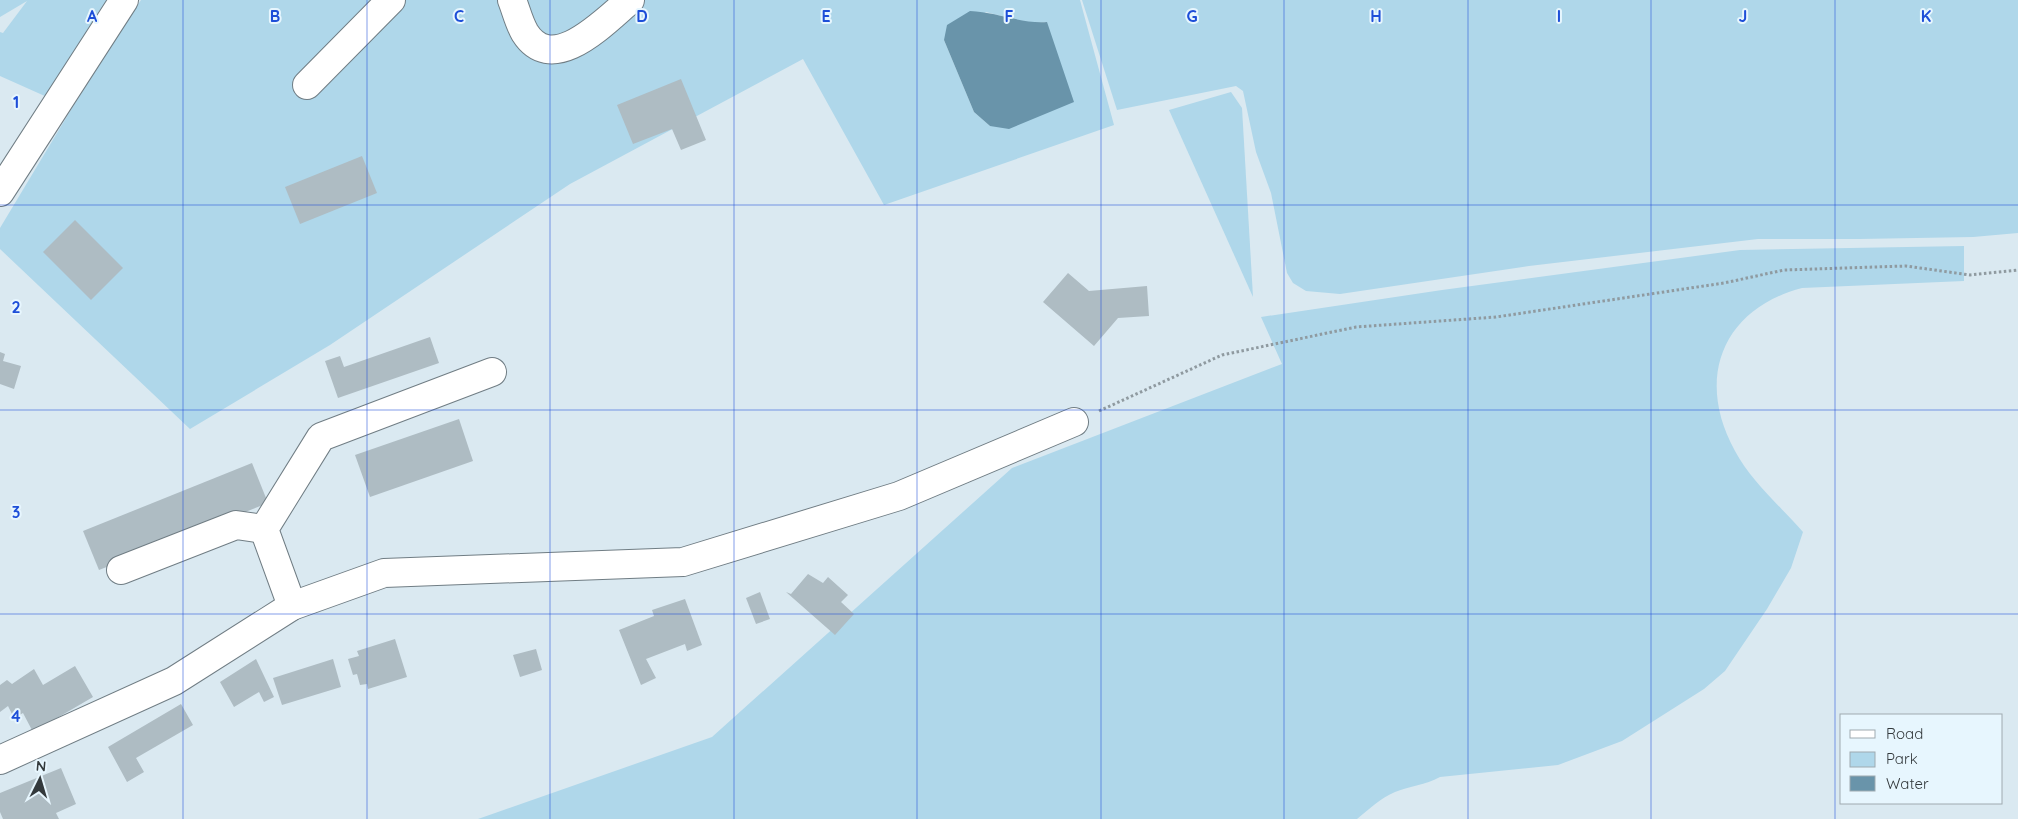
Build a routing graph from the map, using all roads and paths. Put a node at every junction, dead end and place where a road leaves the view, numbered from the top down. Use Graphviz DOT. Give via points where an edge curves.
graph roads {
  1 [pos="124,0"];
  2 [pos="391,0"];
  3 [pos="512,0"];
  4 [pos="630,0"];
  5 [pos="307,85"];
  6 [pos="0,192"];
  7 [pos="2018,270"];
  8 [pos="492,372"];
  9 [pos="1074,422"];
  10 [pos="264,529"];
  11 [pos="121,570"];
  12 [pos="292,606"];
  13 [pos="0,760"];
  1 -- 6 [label="street"];
  2 -- 5 [label="street"];
  3 -- 4 [label="street" via="525,33 540,48 557,50 582,39"];
  7 -- 9 [label="path" via="1970,275 1906,266 1784,270 1724,283 1496,317 1356,327 1222,355"];
  8 -- 10 [label="street" via="321,437"];
  9 -- 12 [label="street" via="899,496 684,562 384,573"];
  10 -- 11 [label="street" via="236,525"];
  10 -- 12 [label="street"];
  12 -- 13 [label="street" via="174,681"];
}
